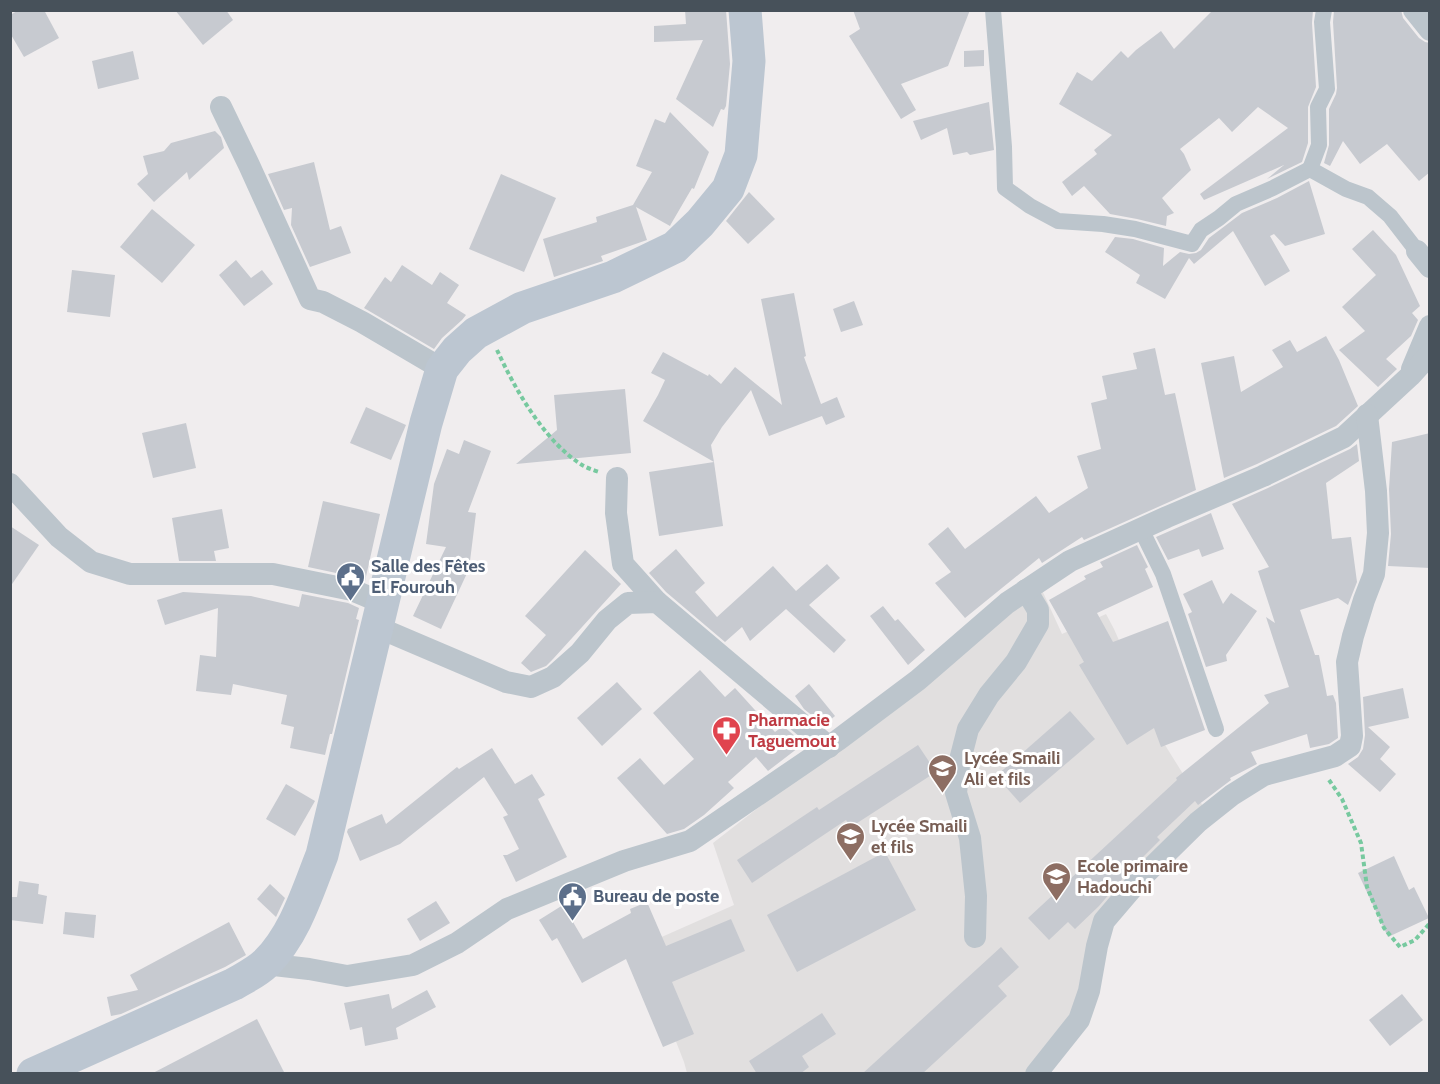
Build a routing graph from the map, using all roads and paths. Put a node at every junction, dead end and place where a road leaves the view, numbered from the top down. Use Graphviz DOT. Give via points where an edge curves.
graph roads {
  1 [pos="744,10"];
  2 [pos="993,10"];
  3 [pos="1324,10"];
  4 [pos="1414,10"];
  5 [pos="1430,30"];
  6 [pos="221,107"];
  7 [pos="1310,169"];
  8 [pos="1425,256"];
  9 [pos="1430,326"];
  10 [pos="486,327"];
  11 [pos="1430,354"];
  12 [pos="442,369"];
  13 [pos="1410,376"];
  14 [pos="1367,415"];
  15 [pos="617,478"];
  16 [pos="10,484"];
  17 [pos="1141,529"];
  18 [pos="1026,590"];
  19 [pos="657,602"];
  20 [pos="380,615"];
  21 [pos="1216,729"];
  22 [pos="829,747"];
  23 [pos="1317,761"];
  24 [pos="1430,923"];
  25 [pos="975,937"];
  26 [pos="265,964"];
  27 [pos="33,1074"];
  28 [pos="1036,1074"];
  1 -- 10 [label="main road" via="749,61 741,155 728,189 675,247 613,277 522,308"];
  2 -- 7 [label="street" via="1005,188 1058,221 1134,229 1192,244 1201,230 1236,204"];
  3 -- 7 [label="street" via="1327,89 1318,107 1319,145"];
  4 -- 5 [label="street"];
  6 -- 12 [label="street" via="310,299 362,322"];
  7 -- 8 [label="street" via="1368,197"];
  9 -- 13 [label="street"];
  10 -- 12 [label="main road" via="457,350"];
  10 -- 15 [label="path" via="525,403 554,442 582,466"];
  11 -- 13 [label="street"];
  12 -- 20 [label="main road"];
  13 -- 14 [label="street"];
  14 -- 17 [label="street" via="1344,437"];
  14 -- 23 [label="street" via="1378,533 1374,574 1347,662 1352,736 1350,746"];
  15 -- 19 [label="street" via="616,513 623,564"];
  16 -- 20 [label="street" via="58,537 91,562 130,573 273,574 352,590"];
  17 -- 18 [label="street" via="1070,561"];
  17 -- 21 [label="street" via="1163,574"];
  18 -- 22 [label="street" via="918,680"];
  18 -- 25 [label="street" via="1038,610 1038,624 968,729 959,764 956,793 970,837 976,896"];
  19 -- 20 [label="street" via="628,603 553,677 531,687 506,682"];
  19 -- 22 [label="street"];
  20 -- 26 [label="main road" via="322,855 296,921"];
  22 -- 26 [label="street" via="690,841 624,861 507,909 457,943 413,965 347,976"];
  23 -- 24 [label="path" via="1342,799 1361,843 1367,887 1384,928 1400,947 1415,940"];
  23 -- 28 [label="street" via="1264,775 1232,795 1198,822 1139,880 1104,921 1079,1020"];
  26 -- 27 [label="main road" via="234,984"];
}
